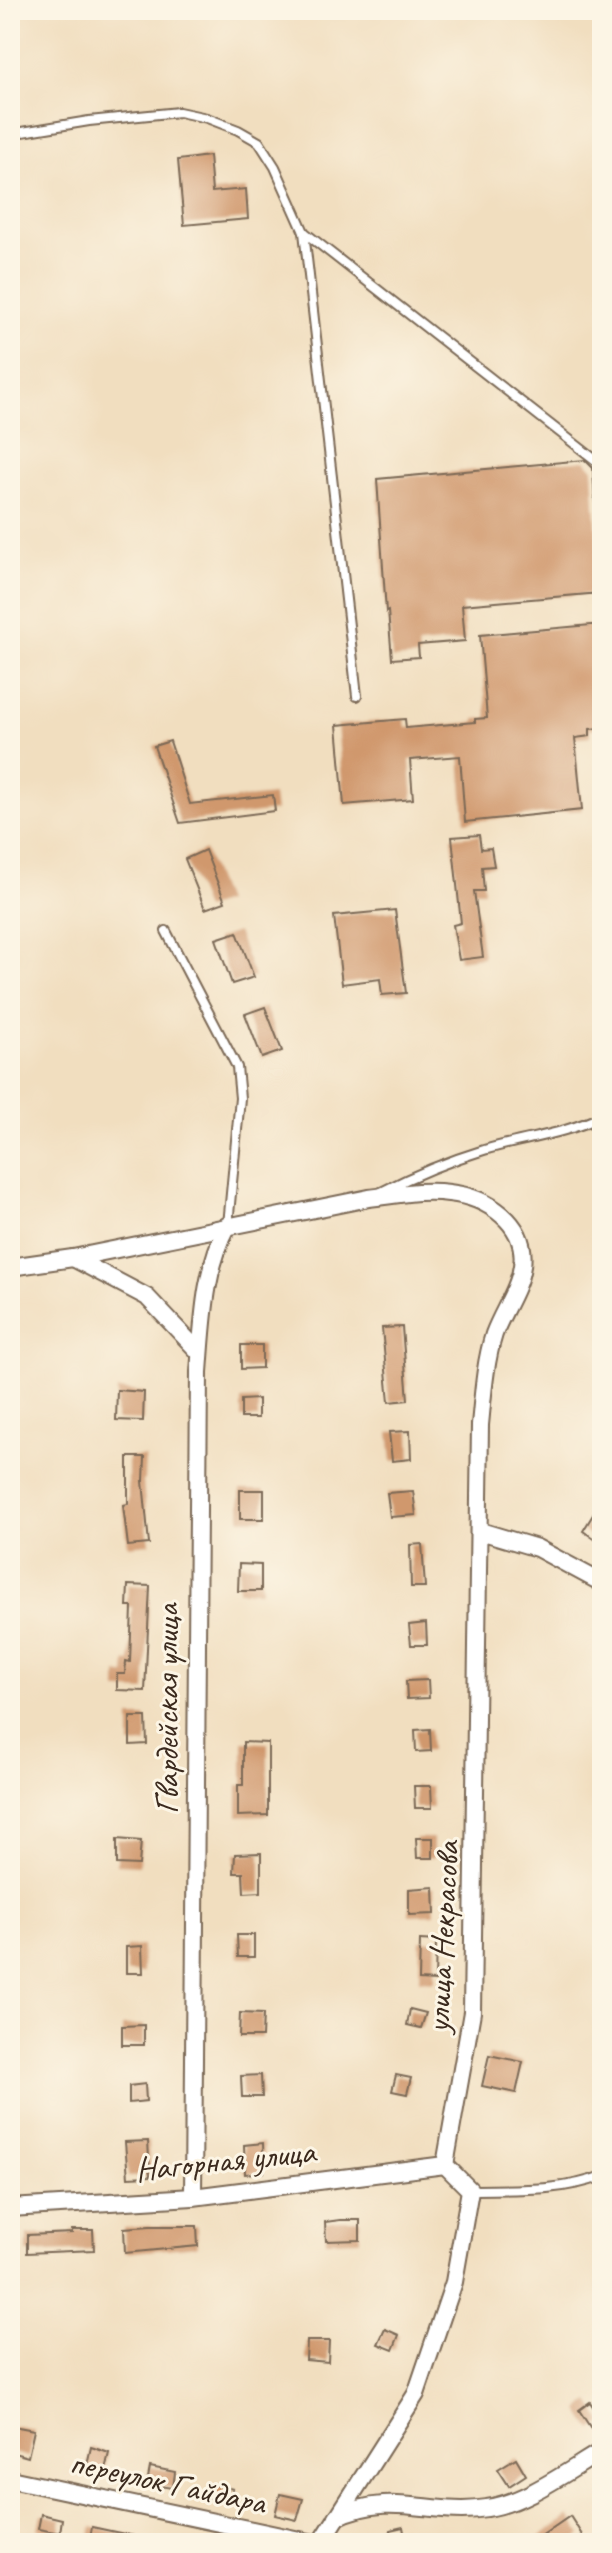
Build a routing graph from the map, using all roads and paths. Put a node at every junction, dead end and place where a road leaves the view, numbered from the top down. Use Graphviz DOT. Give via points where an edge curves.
graph roads {
  1 [pos="10,134"];
  2 [pos="304,232"];
  3 [pos="602,469"];
  4 [pos="357,696"];
  5 [pos="166,931"];
  6 [pos="602,1116"];
  7 [pos="369,1198"];
  8 [pos="228,1225"];
  9 [pos="73,1258"];
  10 [pos="10,1267"];
  11 [pos="200,1353"];
  12 [pos="480,1531"];
  13 [pos="602,1583"];
  14 [pos="445,2165"];
  15 [pos="602,2176"];
  16 [pos="470,2190"];
  17 [pos="193,2197"];
  18 [pos="10,2208"];
  19 [pos="602,2451"];
  20 [pos="10,2479"];
  21 [pos="336,2518"];
  22 [pos="314,2543"];
  23 [pos="321,2543"];
  1 -- 2 [label="lane" via="179,112 207,118 259,142"];
  2 -- 3 [label="lane"];
  2 -- 4 [label="lane"];
  5 -- 8 [label="lane" via="237,1067 240,1098"];
  6 -- 7 [label="lane" via="418,1173"];
  7 -- 8 [label="street, улица Некрасова"];
  7 -- 12 [label="street, улица Некрасова" via="417,1192 478,1200 501,1211 522,1246 522,1267 493,1336 484,1390"];
  8 -- 9 [label="street, улица Некрасова"];
  8 -- 11 [label="street, Гвардейская улица" via="211,1269"];
  9 -- 10 [label="street, улица Некрасова"];
  9 -- 11 [label="street" via="147,1297"];
  11 -- 17 [label="street, Гвардейская улица"];
  12 -- 13 [label="street" via="537,1548"];
  12 -- 14 [label="street, улица Некрасова" via="472,2012"];
  14 -- 16 [label="street"];
  14 -- 17 [label="street, Нагорная улица"];
  15 -- 16 [label="lane" via="547,2187"];
  16 -- 21 [label="street" via="454,2282 416,2394"];
  17 -- 18 [label="street, Нагорная улица"];
  19 -- 21 [label="street" via="521,2497 490,2508 380,2504"];
  20 -- 22 [label="street, переулок Гайдара"];
  21 -- 23 [label="street"];
}
